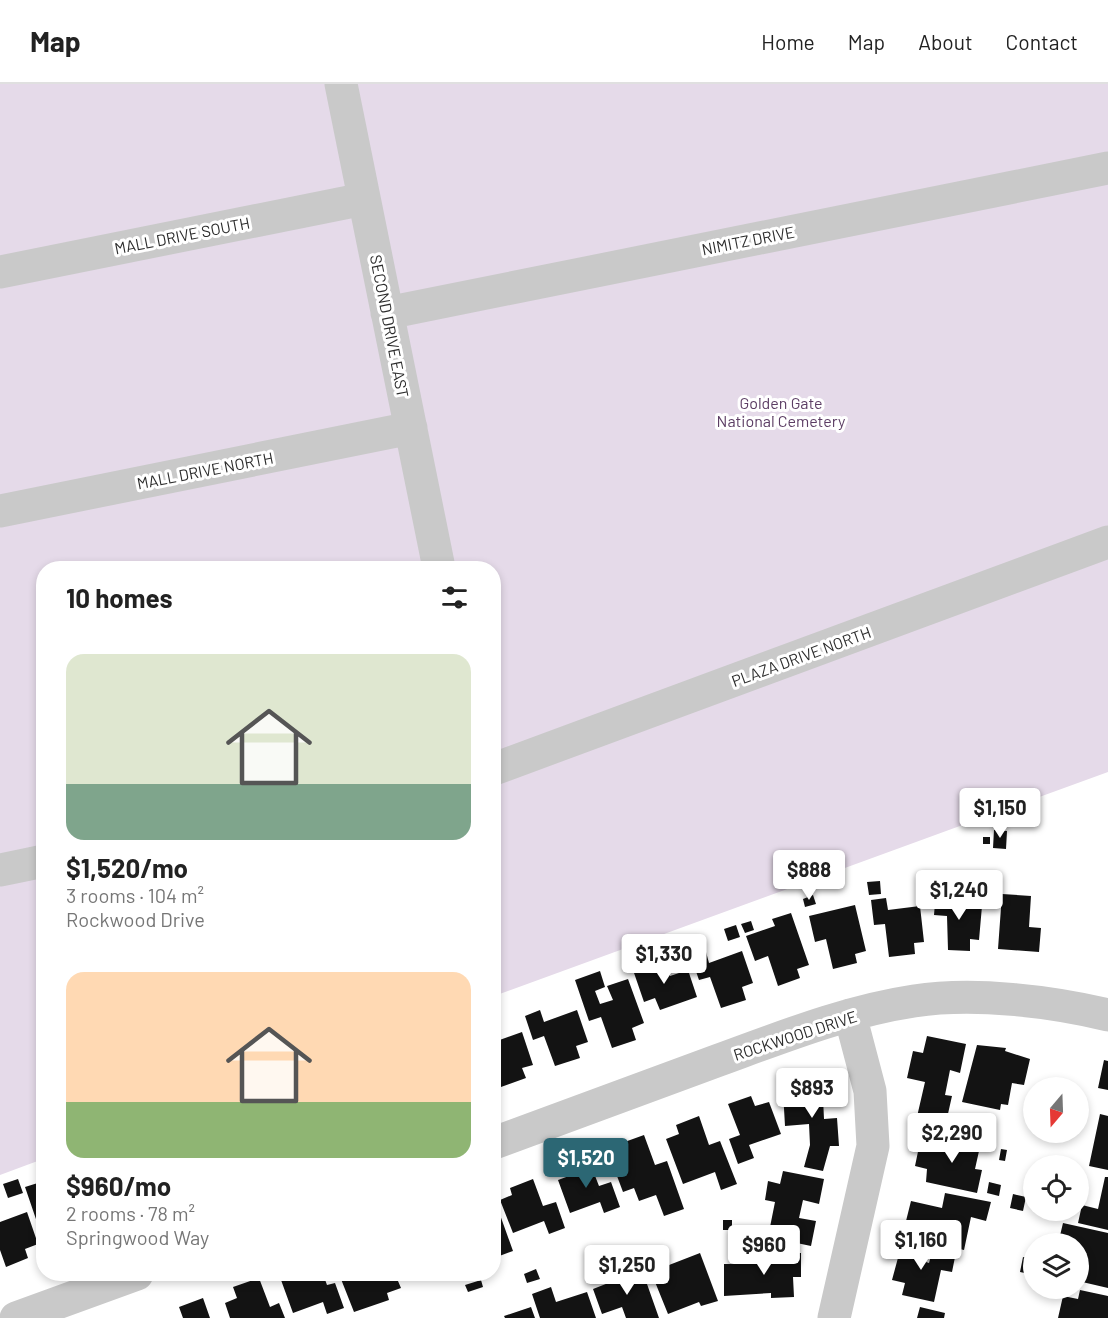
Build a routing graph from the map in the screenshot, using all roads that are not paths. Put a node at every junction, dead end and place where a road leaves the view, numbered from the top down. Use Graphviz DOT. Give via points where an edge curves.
graph roads {
  1 [pos="341,84"];
  2 [pos="1108,168"];
  3 [pos="364,199"];
  4 [pos="0,272"];
  5 [pos="387,313"];
  6 [pos="411,428"];
  7 [pos="0,511"];
  8 [pos="1108,542"];
  9 [pos="438,561"];
  10 [pos="501,766"];
  11 [pos="36,863"];
  12 [pos="0,870"];
  13 [pos="850,1015"];
  14 [pos="1108,1015"];
  15 [pos="501,1140"];
  16 [pos="118,1281"];
  17 [pos="16,1318"];
  18 [pos="834,1318"];
  1 -- 3 [label="street, SECOND DRIVE EAST"];
  2 -- 5 [label="street, NIMITZ DRIVE"];
  3 -- 4 [label="street, MALL DRIVE SOUTH"];
  3 -- 5 [label="street, SECOND DRIVE EAST"];
  5 -- 6 [label="street, SECOND DRIVE EAST"];
  6 -- 7 [label="street, MALL DRIVE NORTH"];
  6 -- 9 [label="street, SECOND DRIVE EAST"];
  8 -- 10 [label="street, PLAZA DRIVE NORTH"];
  11 -- 12 [label="street"];
  13 -- 14 [label="street, ROCKWOOD DRIVE" via="915,1000 984,998 1080,1008"];
  13 -- 15 [label="street, ROCKWOOD DRIVE"];
  13 -- 18 [label="street" via="870,1091 873,1146"];
  16 -- 17 [label="street"];
}
